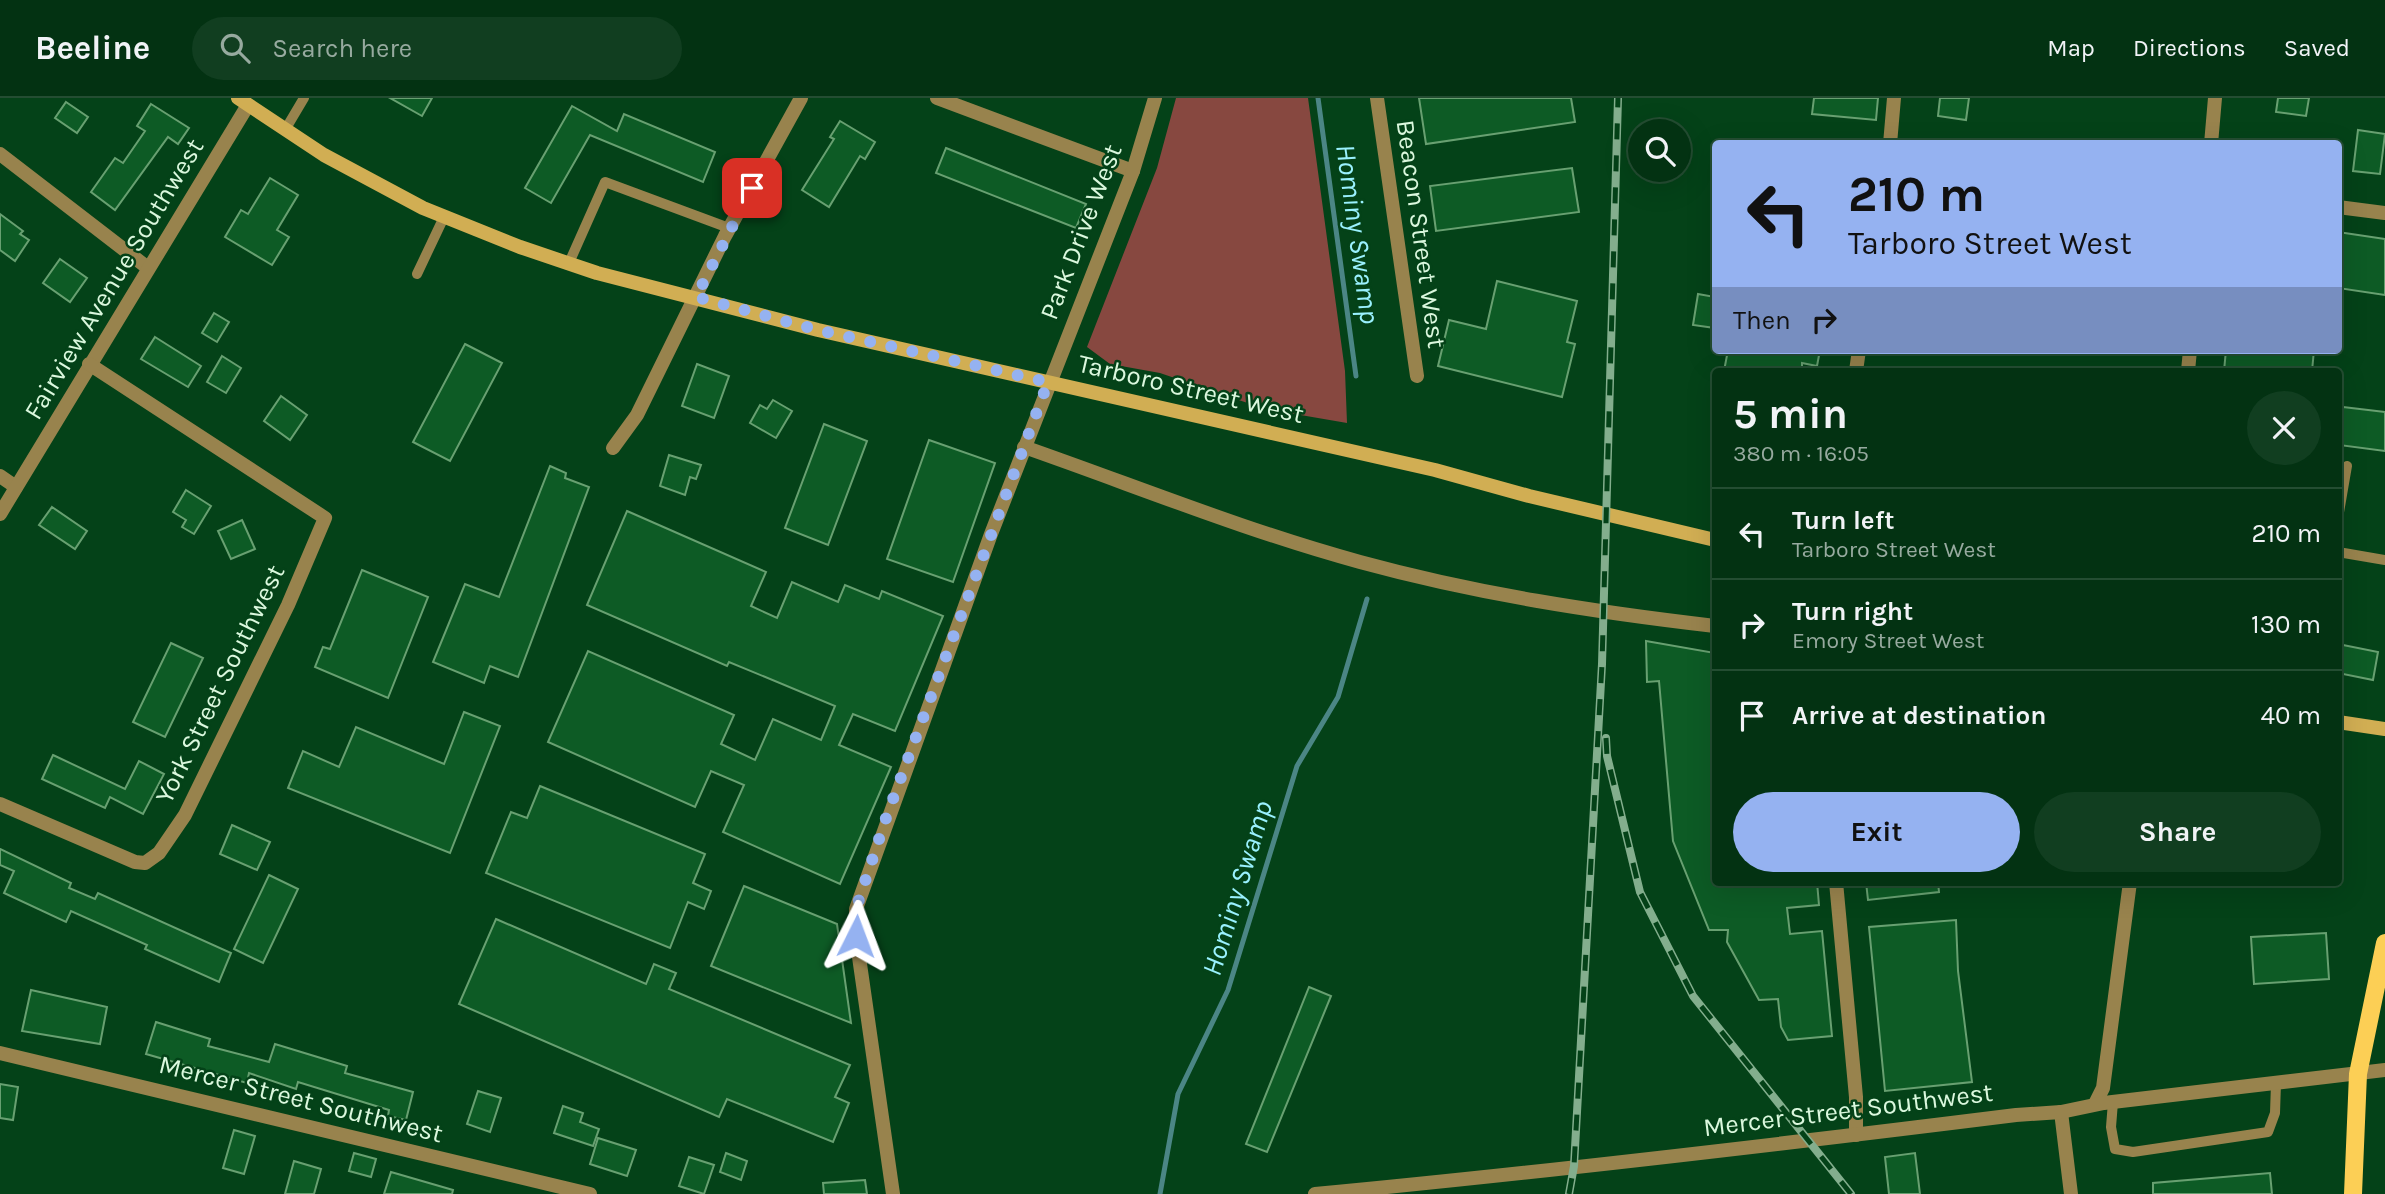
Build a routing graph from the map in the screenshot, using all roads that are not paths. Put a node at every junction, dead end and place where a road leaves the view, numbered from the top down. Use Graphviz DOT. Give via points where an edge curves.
graph roads {
  1 [pos="304,98"];
  2 [pos="800,98"];
  3 [pos="937,98"];
  4 [pos="1155,98"];
  5 [pos="1377,98"];
  6 [pos="1894,98"];
  7 [pos="2216,98"];
  8 [pos="243,102"];
  9 [pos="285,130"];
  10 [pos="1890,140"];
  11 [pos="2211,140"];
  12 [pos="0,154"];
  13 [pos="1133,172"];
  14 [pos="2342,208"];
  15 [pos="2385,213"];
  16 [pos="444,217"];
  17 [pos="729,228"];
  18 [pos="569,263"];
  19 [pos="148,268"];
  20 [pos="417,274"];
  21 [pos="696,297"];
  22 [pos="89,364"];
  23 [pos="1417,376"];
  24 [pos="1048,382"];
  25 [pos="1024,447"];
  26 [pos="613,448"];
  27 [pos="2347,467"];
  28 [pos="0,476"];
  29 [pos="16,487"];
  30 [pos="2342,495"];
  31 [pos="0,514"];
  32 [pos="1712,539"];
  33 [pos="2342,553"];
  34 [pos="2385,560"];
  35 [pos="1712,626"];
  36 [pos="2342,723"];
  37 [pos="2385,729"];
  38 [pos="0,804"];
  39 [pos="1836,886"];
  40 [pos="2129,886"];
  41 [pos="2385,943"];
  42 [pos="0,1053"];
  43 [pos="2385,1070"];
  44 [pos="2358,1073"];
  45 [pos="2276,1083"];
  46 [pos="2113,1102"];
  47 [pos="2095,1104"];
  48 [pos="2061,1112"];
  49 [pos="1856,1135"];
  50 [pos="1455,1188"];
  51 [pos="590,1194"];
  52 [pos="893,1194"];
  53 [pos="1315,1194"];
  54 [pos="2071,1194"];
  55 [pos="2353,1194"];
  1 -- 9 [label="lane"];
  2 -- 17 [label="street"];
  3 -- 13 [label="street"];
  4 -- 13 [label="street, Park Drive West"];
  5 -- 23 [label="street, Beacon Street West"];
  6 -- 10 [label="street"];
  7 -- 11 [label="street"];
  8 -- 9 [label="main road, Tarboro Street West"];
  8 -- 19 [label="street, Fairview Avenue Southwest"];
  9 -- 16 [label="main road, Tarboro Street West"];
  12 -- 19 [label="street"];
  13 -- 24 [label="street, Park Drive West"];
  14 -- 15 [label="street"];
  16 -- 18 [label="main road, Tarboro Street West"];
  16 -- 20 [label="lane"];
  17 -- 18 [label="lane" via="605,182"];
  17 -- 21 [label="street"];
  18 -- 21 [label="main road, Tarboro Street West"];
  19 -- 22 [label="street, Fairview Avenue Southwest"];
  21 -- 24 [label="main road, Tarboro Street West"];
  21 -- 26 [label="street" via="637,415"];
  22 -- 29 [label="street, Fairview Avenue Southwest"];
  22 -- 38 [label="street, York Street Southwest" via="325,518 288,605 185,815 159,853 145,863 119,856"];
  24 -- 25 [label="street, Park Drive West"];
  24 -- 32 [label="main road, Tarboro Street West" via="1435,470"];
  25 -- 35 [label="street" via="1211,516 1445,584 1602,613"];
  25 -- 52 [label="street, Park Drive West" via="856,909"];
  27 -- 30 [label="lane"];
  28 -- 29 [label="street"];
  29 -- 31 [label="street, Fairview Avenue Southwest"];
  33 -- 34 [label="lane"];
  36 -- 37 [label="main road"];
  39 -- 49 [label="street"];
  40 -- 47 [label="street" via="2103,1088"];
  41 -- 44 [label="main road"];
  42 -- 51 [label="street, Mercer Street Southwest"];
  43 -- 44 [label="street, Mercer Street Southwest"];
  44 -- 45 [label="street, Mercer Street Southwest"];
  44 -- 55 [label="main road"];
  45 -- 46 [label="street, Mercer Street Southwest"];
  45 -- 46 [label="lane" via="2275,1113 2267,1132 2133,1152 2115,1149"];
  46 -- 47 [label="street, Mercer Street Southwest"];
  47 -- 48 [label="street, Mercer Street Southwest"];
  48 -- 49 [label="street, Mercer Street Southwest"];
  48 -- 54 [label="street"];
  49 -- 50 [label="street, Mercer Street Southwest" via="1567,1166"];
  50 -- 53 [label="street, Mercer Street Southwest"];
}
